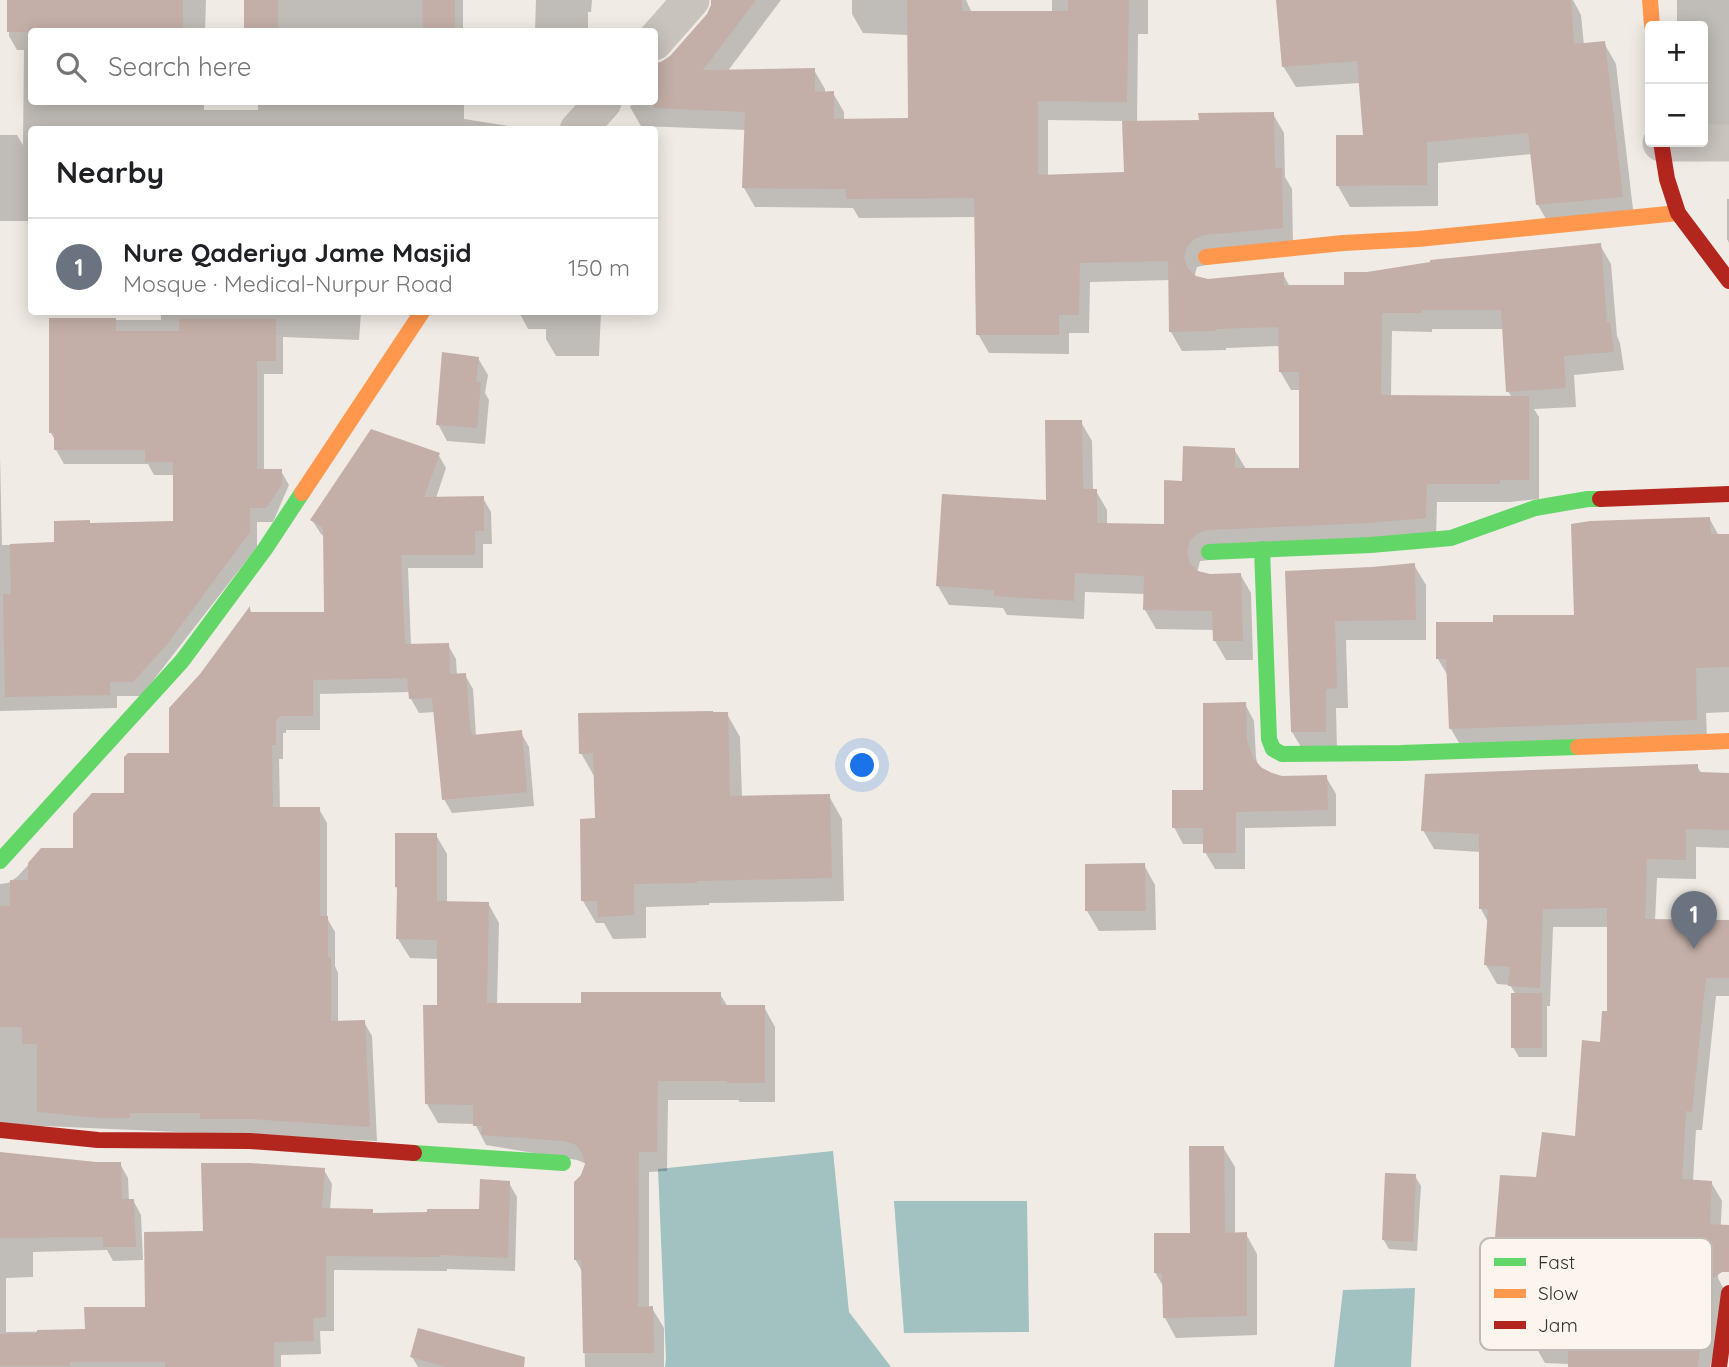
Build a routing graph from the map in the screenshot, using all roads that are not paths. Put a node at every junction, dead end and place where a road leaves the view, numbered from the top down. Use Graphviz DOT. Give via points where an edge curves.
graph roads {
  1 [pos="691,0"];
  2 [pos="1650,0"];
  3 [pos="1652,21"];
  4 [pos="658,37"];
  5 [pos="600,105"];
  6 [pos="582,126"];
  7 [pos="1708,143"];
  8 [pos="1729,143"];
  9 [pos="1662,147"];
  10 [pos="1678,213"];
  11 [pos="1206,257"];
  12 [pos="1729,281"];
  13 [pos="420,315"];
  14 [pos="1729,494"];
  15 [pos="1262,549"];
  16 [pos="1209,552"];
  17 [pos="1729,741"];
  18 [pos="0,861"];
  19 [pos="0,1130"];
  20 [pos="564,1163"];
  21 [pos="1729,1293"];
  22 [pos="1719,1367"];
  1 -- 4 [label="street"];
  2 -- 3 [label="street"];
  5 -- 6 [label="street"];
  7 -- 8 [label="street"];
  9 -- 10 [label="street"];
  10 -- 11 [label="street"];
  10 -- 12 [label="street"];
  13 -- 18 [label="street" via="265,549 182,661"];
  14 -- 15 [label="street" via="1588,499 1535,508 1451,538"];
  15 -- 16 [label="street"];
  15 -- 17 [label="street" via="1269,739 1273,749 1282,754"];
  19 -- 20 [label="street" via="98,1140 250,1141"];
  21 -- 22 [label="street"];
}
